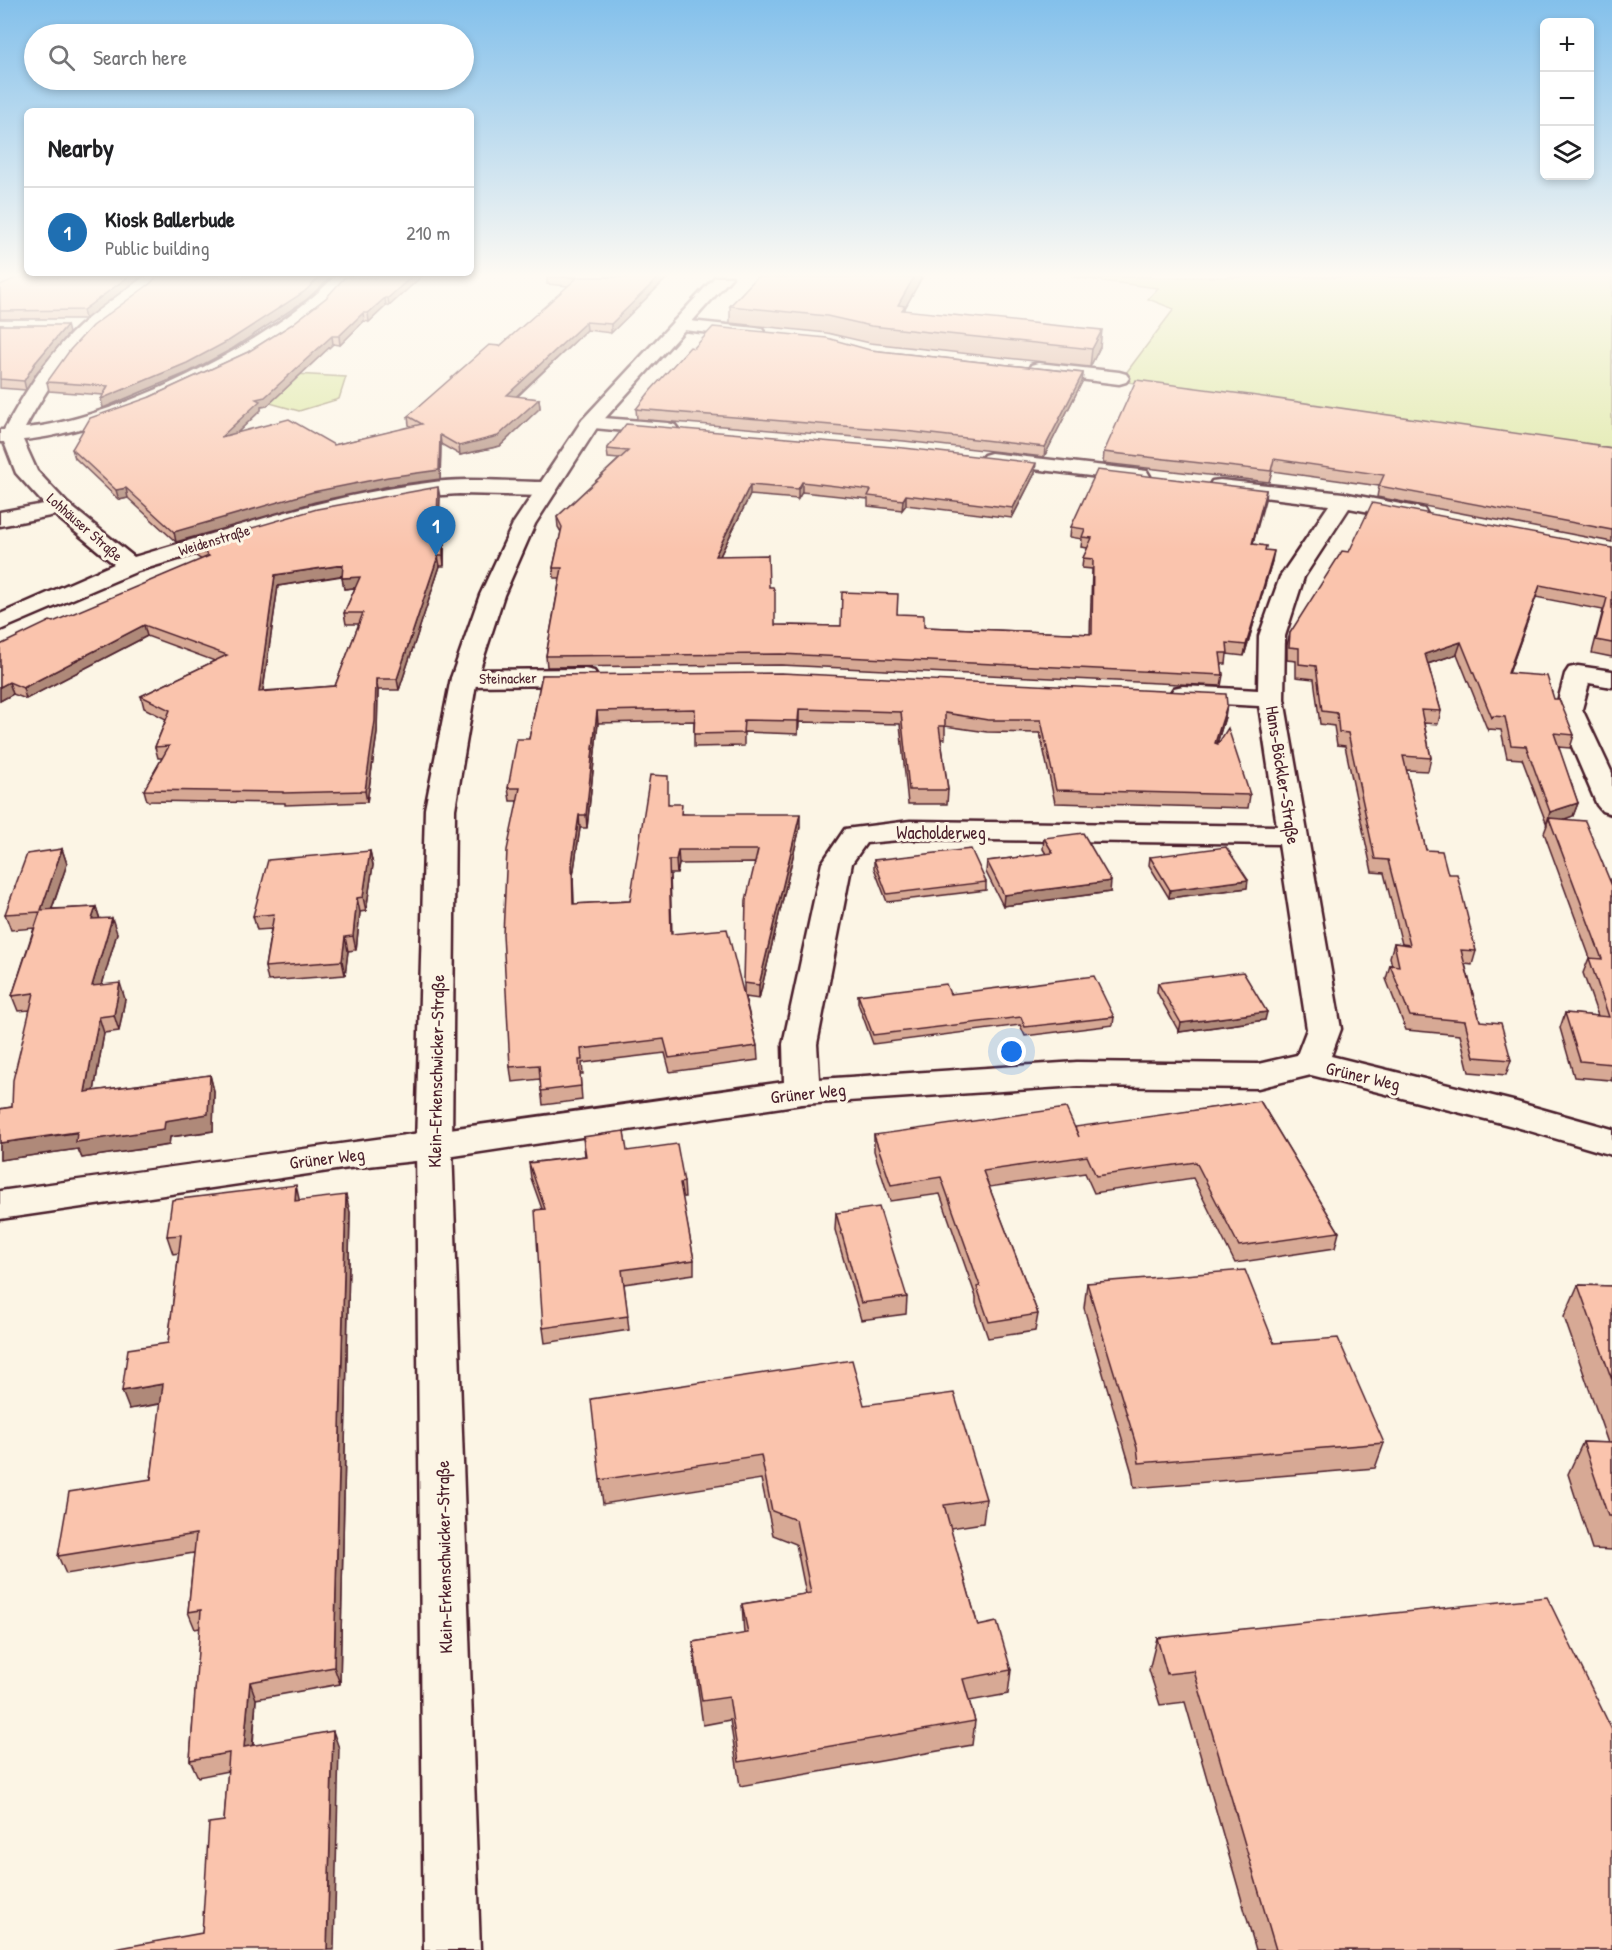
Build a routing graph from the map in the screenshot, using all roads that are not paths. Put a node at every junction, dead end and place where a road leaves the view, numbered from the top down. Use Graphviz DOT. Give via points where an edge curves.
graph roads {
  1 [pos="51,368"];
  2 [pos="212,368"];
  3 [pos="641,368"];
  4 [pos="1024,368"];
  5 [pos="1119,378"];
  6 [pos="590,423"];
  7 [pos="694,431"];
  8 [pos="6,436"];
  9 [pos="975,458"];
  10 [pos="1165,479"];
  11 [pos="1201,483"];
  12 [pos="546,489"];
  13 [pos="1343,500"];
  14 [pos="59,508"];
  15 [pos="1436,518"];
  16 [pos="0,519"];
  17 [pos="130,566"];
  18 [pos="0,623"];
  19 [pos="605,677"];
  20 [pos="464,678"];
  21 [pos="1612,679"];
  22 [pos="1154,693"];
  23 [pos="1271,699"];
  24 [pos="1612,805"];
  25 [pos="1292,835"];
  26 [pos="1311,1063"];
  27 [pos="802,1092"];
  28 [pos="1612,1142"];
  29 [pos="434,1146"];
  30 [pos="0,1205"];
  31 [pos="452,1950"];
  1 -- 8 [label="street"];
  2 -- 8 [label="street" via="91,420 61,429"];
  3 -- 6 [label="street, Klein-Erkenschwicker-Straße"];
  4 -- 5 [label="street"];
  6 -- 7 [label="street"];
  6 -- 12 [label="street, Klein-Erkenschwicker-Straße"];
  8 -- 14 [label="street, Lohhäuser Straße" via="27,473"];
  9 -- 10 [label="street"];
  11 -- 13 [label="street"];
  12 -- 17 [label="street, Weidenstraße" via="459,487 397,493 315,511"];
  12 -- 20 [label="street, Klein-Erkenschwicker-Straße" via="524,524 492,595"];
  13 -- 15 [label="street"];
  13 -- 23 [label="street, Hans-Böckler-Straße" via="1292,577 1272,636"];
  14 -- 16 [label="street"];
  14 -- 17 [label="street, Lohhäuser Straße"];
  17 -- 18 [label="street, Weidenstraße"];
  19 -- 20 [label="street, Steinacker"];
  20 -- 29 [label="street, Klein-Erkenschwicker-Straße" via="440,810"];
  21 -- 24 [label="street" via="1578,674 1569,709"];
  22 -- 23 [label="street"];
  23 -- 25 [label="street, Hans-Böckler-Straße"];
  25 -- 26 [label="street, Hans-Böckler-Straße" via="1324,1029"];
  25 -- 27 [label="street, Wacholderweg" via="910,830 856,835 837,863 800,1044"];
  26 -- 27 [label="street, Grüner Weg" via="1258,1076 1077,1074"];
  26 -- 28 [label="street, Grüner Weg"];
  27 -- 29 [label="street, Grüner Weg"];
  29 -- 30 [label="street, Grüner Weg"];
  29 -- 31 [label="street, Klein-Erkenschwicker-Straße"];
}
